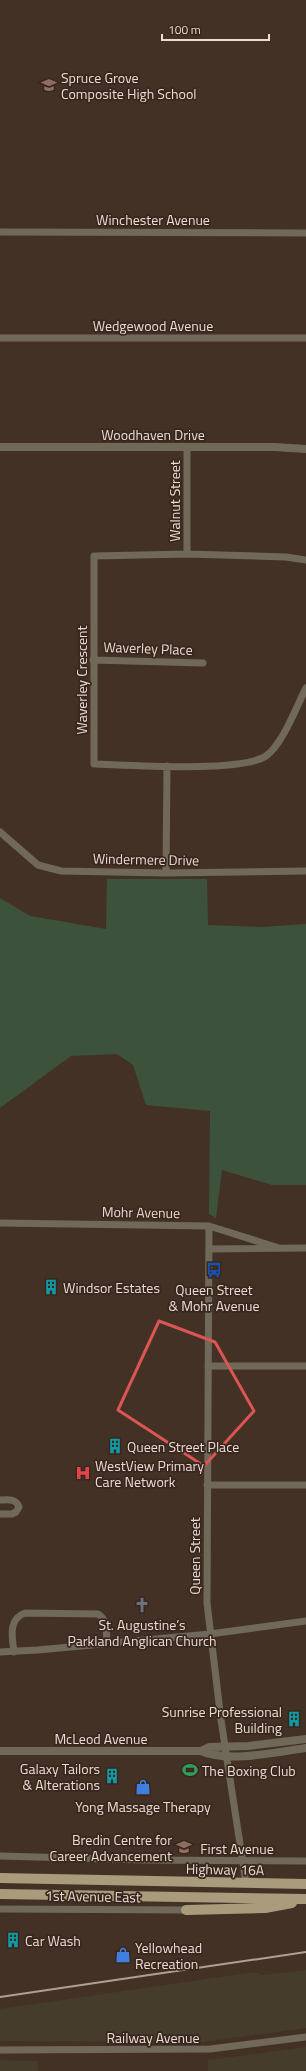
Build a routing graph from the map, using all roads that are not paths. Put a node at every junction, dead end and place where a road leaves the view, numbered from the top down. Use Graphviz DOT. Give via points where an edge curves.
graph roads {
  1 [pos="0,232"];
  2 [pos="306,233"];
  3 [pos="0,338"];
  4 [pos="306,338"];
  5 [pos="0,447"];
  6 [pos="187,447"];
  7 [pos="306,449"];
  8 [pos="187,554"];
  9 [pos="306,560"];
  10 [pos="93,660"];
  11 [pos="203,663"];
  12 [pos="306,688"];
  13 [pos="167,766"];
  14 [pos="0,832"];
  15 [pos="306,871"];
  16 [pos="166,873"];
  17 [pos="0,1223"];
  18 [pos="209,1226"];
  19 [pos="209,1248"];
  20 [pos="279,1248"];
  21 [pos="306,1248"];
  22 [pos="208,1366"];
  23 [pos="306,1366"];
  24 [pos="306,1485"];
  25 [pos="207,1486"];
  26 [pos="0,1500"];
  27 [pos="0,1514"];
  28 [pos="306,1620"];
  29 [pos="210,1634"];
  30 [pos="107,1643"];
  31 [pos="0,1652"];
  32 [pos="14,1652"];
  33 [pos="306,1739"];
  34 [pos="225,1746"];
  35 [pos="306,1748"];
  36 [pos="0,1751"];
  37 [pos="201,1751"];
  38 [pos="227,1755"];
  39 [pos="0,1856"];
  40 [pos="306,1861"];
  41 [pos="242,1862"];
  42 [pos="0,1878"];
  43 [pos="246,1883"];
  44 [pos="306,1884"];
  45 [pos="0,1894"];
  46 [pos="306,1899"];
  47 [pos="0,1909"];
  48 [pos="186,1910"];
  49 [pos="306,2037"];
  50 [pos="0,2050"];
  1 -- 2 [label="street, Winchester Avenue"];
  3 -- 4 [label="street, Wedgewood Avenue"];
  5 -- 6 [label="street, Woodhaven Drive"];
  6 -- 7 [label="street, Woodhaven Drive"];
  6 -- 8 [label="street, Walnut Street"];
  8 -- 9 [label="street, Waverley Crescent"];
  8 -- 10 [label="street, Waverley Crescent" via="94,556"];
  10 -- 11 [label="street, Waverley Place"];
  10 -- 13 [label="street, Waverley Crescent" via="94,764"];
  12 -- 13 [label="street, Waverley Crescent" via="277,746 266,757 242,765"];
  13 -- 16 [label="street"];
  14 -- 16 [label="street, Windermere Drive" via="38,865 61,871"];
  15 -- 16 [label="street, Windermere Drive"];
  17 -- 18 [label="street, Mohr Avenue"];
  18 -- 19 [label="street, Queen Street"];
  18 -- 20 [label="street, Mohr Avenue"];
  19 -- 20 [label="street, Mohr Avenue"];
  19 -- 22 [label="street, Queen Street"];
  20 -- 21 [label="street, Mohr Avenue"];
  22 -- 23 [label="street"];
  22 -- 25 [label="street, Queen Street"];
  24 -- 25 [label="street"];
  25 -- 29 [label="street, Queen Street"];
  26 -- 27 [label="street" via="14,1500 19,1507 12,1514"];
  28 -- 29 [label="street"];
  29 -- 30 [label="street"];
  29 -- 34 [label="street, Queen Street"];
  30 -- 32 [label="street"];
  30 -- 32 [label="street" via="106,1624 98,1614 25,1614 16,1618 12,1626"];
  31 -- 32 [label="street"];
  33 -- 34 [label="street, McLeod Avenue"];
  34 -- 37 [label="street, McLeod Avenue" via="209,1747"];
  34 -- 38 [label="street, Queen Street"];
  35 -- 38 [label="street, McLeod Avenue"];
  36 -- 37 [label="street, McLeod Avenue"];
  37 -- 38 [label="street, McLeod Avenue" via="209,1755"];
  38 -- 41 [label="street, Queen Street"];
  39 -- 41 [label="street, First Avenue"];
  40 -- 41 [label="street, First Avenue"];
  41 -- 43 [label="street, Queen Street"];
  42 -- 43 [label="main road, Highway 16A"];
  43 -- 44 [label="main road, Highway 16A"];
  45 -- 46 [label="main road, Highway 16A"];
  46 -- 48 [label="main road" via="265,1908"];
  47 -- 48 [label="street, 1st Avenue East"];
  49 -- 50 [label="street, Railway Avenue" via="210,2049"];
}
